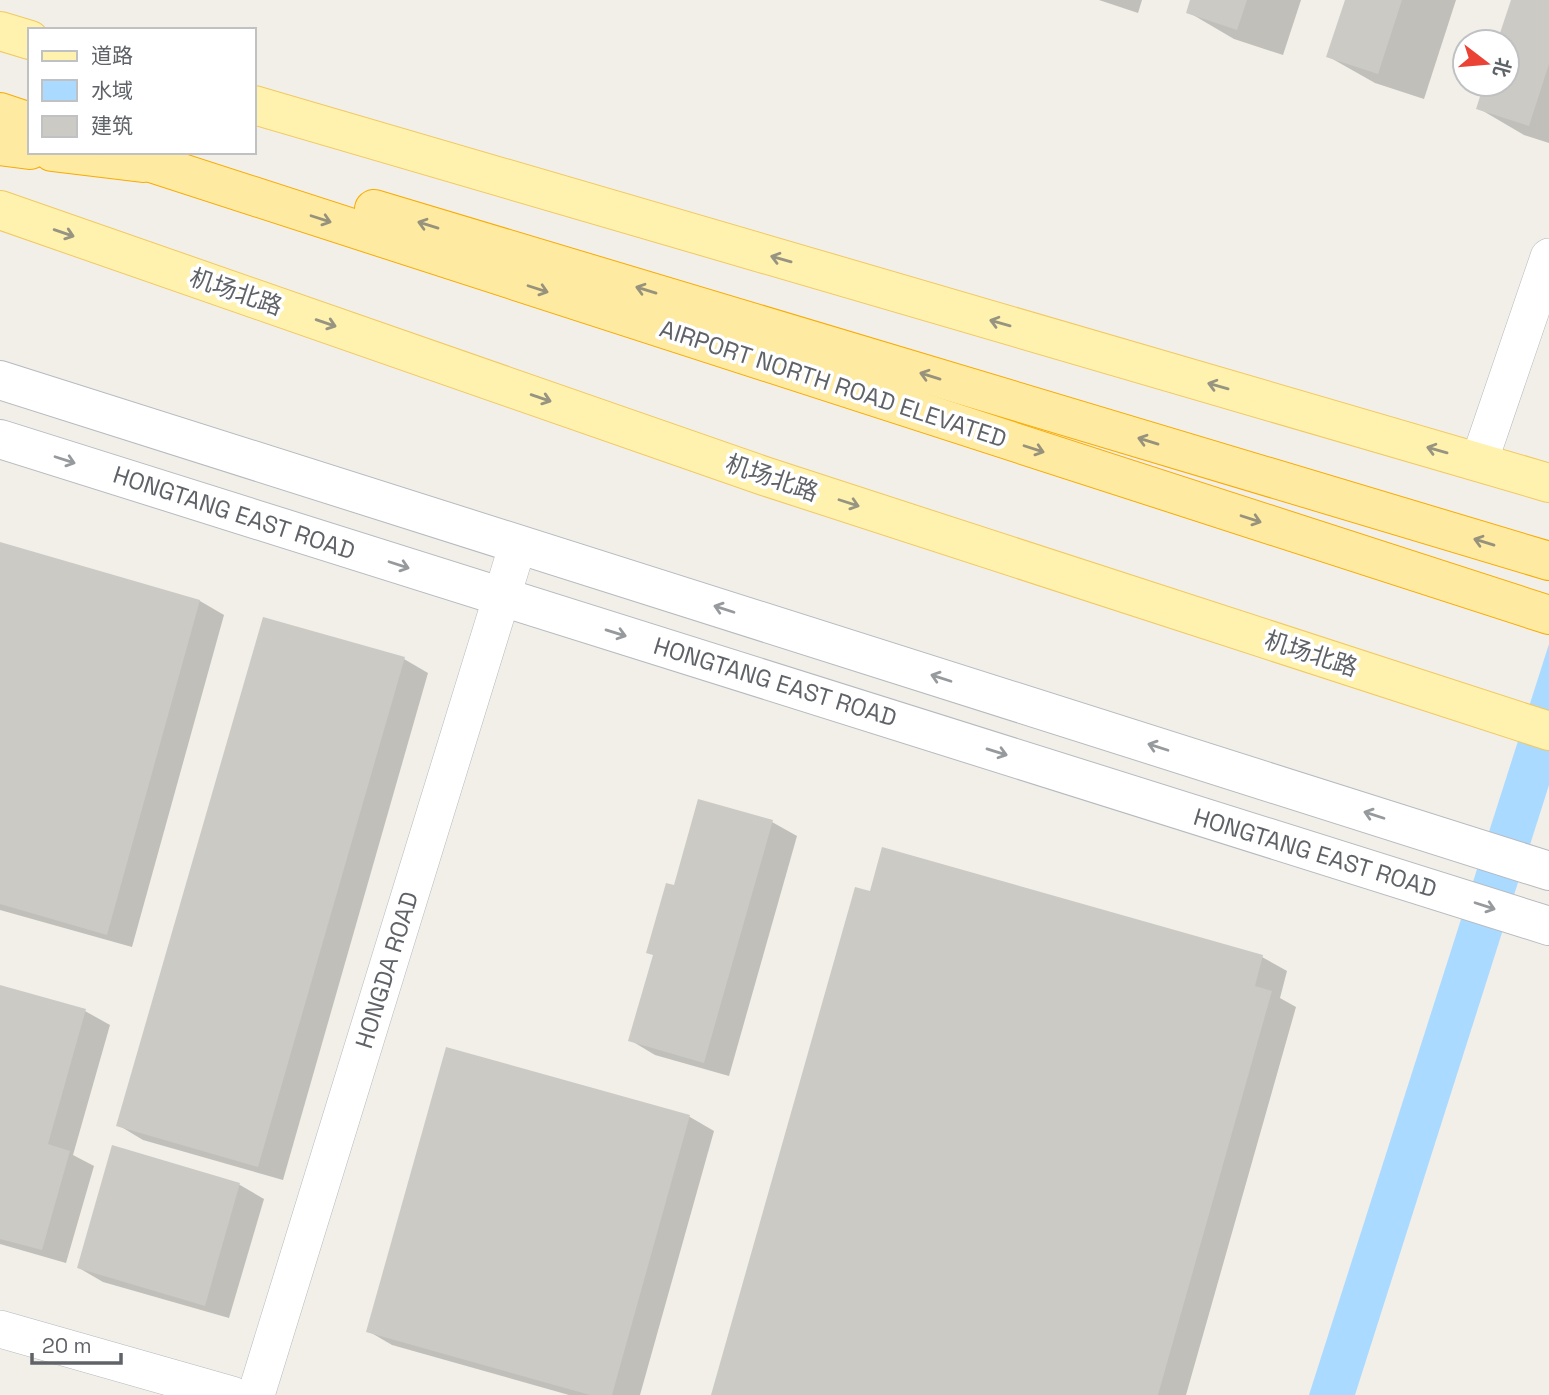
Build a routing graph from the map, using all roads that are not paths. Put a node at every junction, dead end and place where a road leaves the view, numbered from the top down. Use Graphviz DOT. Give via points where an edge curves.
graph roads {
  1 [pos="0,31"];
  2 [pos="28,39"];
  3 [pos="0,97"];
  4 [pos="28,105"];
  5 [pos="256,106"];
  6 [pos="0,112"];
  7 [pos="28,121"];
  8 [pos="0,146"];
  9 [pos="28,150"];
  10 [pos="91,154"];
  11 [pos="134,154"];
  12 [pos="169,158"];
  13 [pos="0,210"];
  14 [pos="1549,257"];
  15 [pos="0,380"];
  16 [pos="0,439"];
  17 [pos="1479,462"];
  18 [pos="1549,483"];
  19 [pos="518,544"];
  20 [pos="1549,561"];
  21 [pos="501,597"];
  22 [pos="1549,615"];
  23 [pos="1549,731"];
  24 [pos="1549,870"];
  25 [pos="1548,926"];
  26 [pos="0,1329"];
  27 [pos="232,1395"];
  28 [pos="256,1395"];
  1 -- 2 [label="main road"];
  3 -- 4 [label="highway"];
  17 -- 5 [label="main road, one-way"];
  6 -- 7 [label="highway"];
  8 -- 9 [label="highway"];
  10 -- 12 [label="highway"];
  11 -- 12 [label="highway, AIRPORT NORTH ROAD ELEVATED"];
  20 -- 12 [label="highway, AIRPORT NORTH ROAD ELEVATED, one-way"];
  12 -- 22 [label="highway, AIRPORT NORTH ROAD ELEVATED, one-way"];
  13 -- 23 [label="main road, 机场北路, one-way" via="767,477"];
  14 -- 17 [label="street"];
  15 -- 19 [label="main road"];
  16 -- 21 [label="main road, HONGTANG EAST ROAD, one-way"];
  17 -- 18 [label="main road"];
  19 -- 21 [label="street, HONGDA ROAD"];
  24 -- 19 [label="main road, one-way"];
  21 -- 25 [label="main road, HONGTANG EAST ROAD, one-way"];
  21 -- 28 [label="street, HONGDA ROAD"];
  26 -- 27 [label="street"];
}
